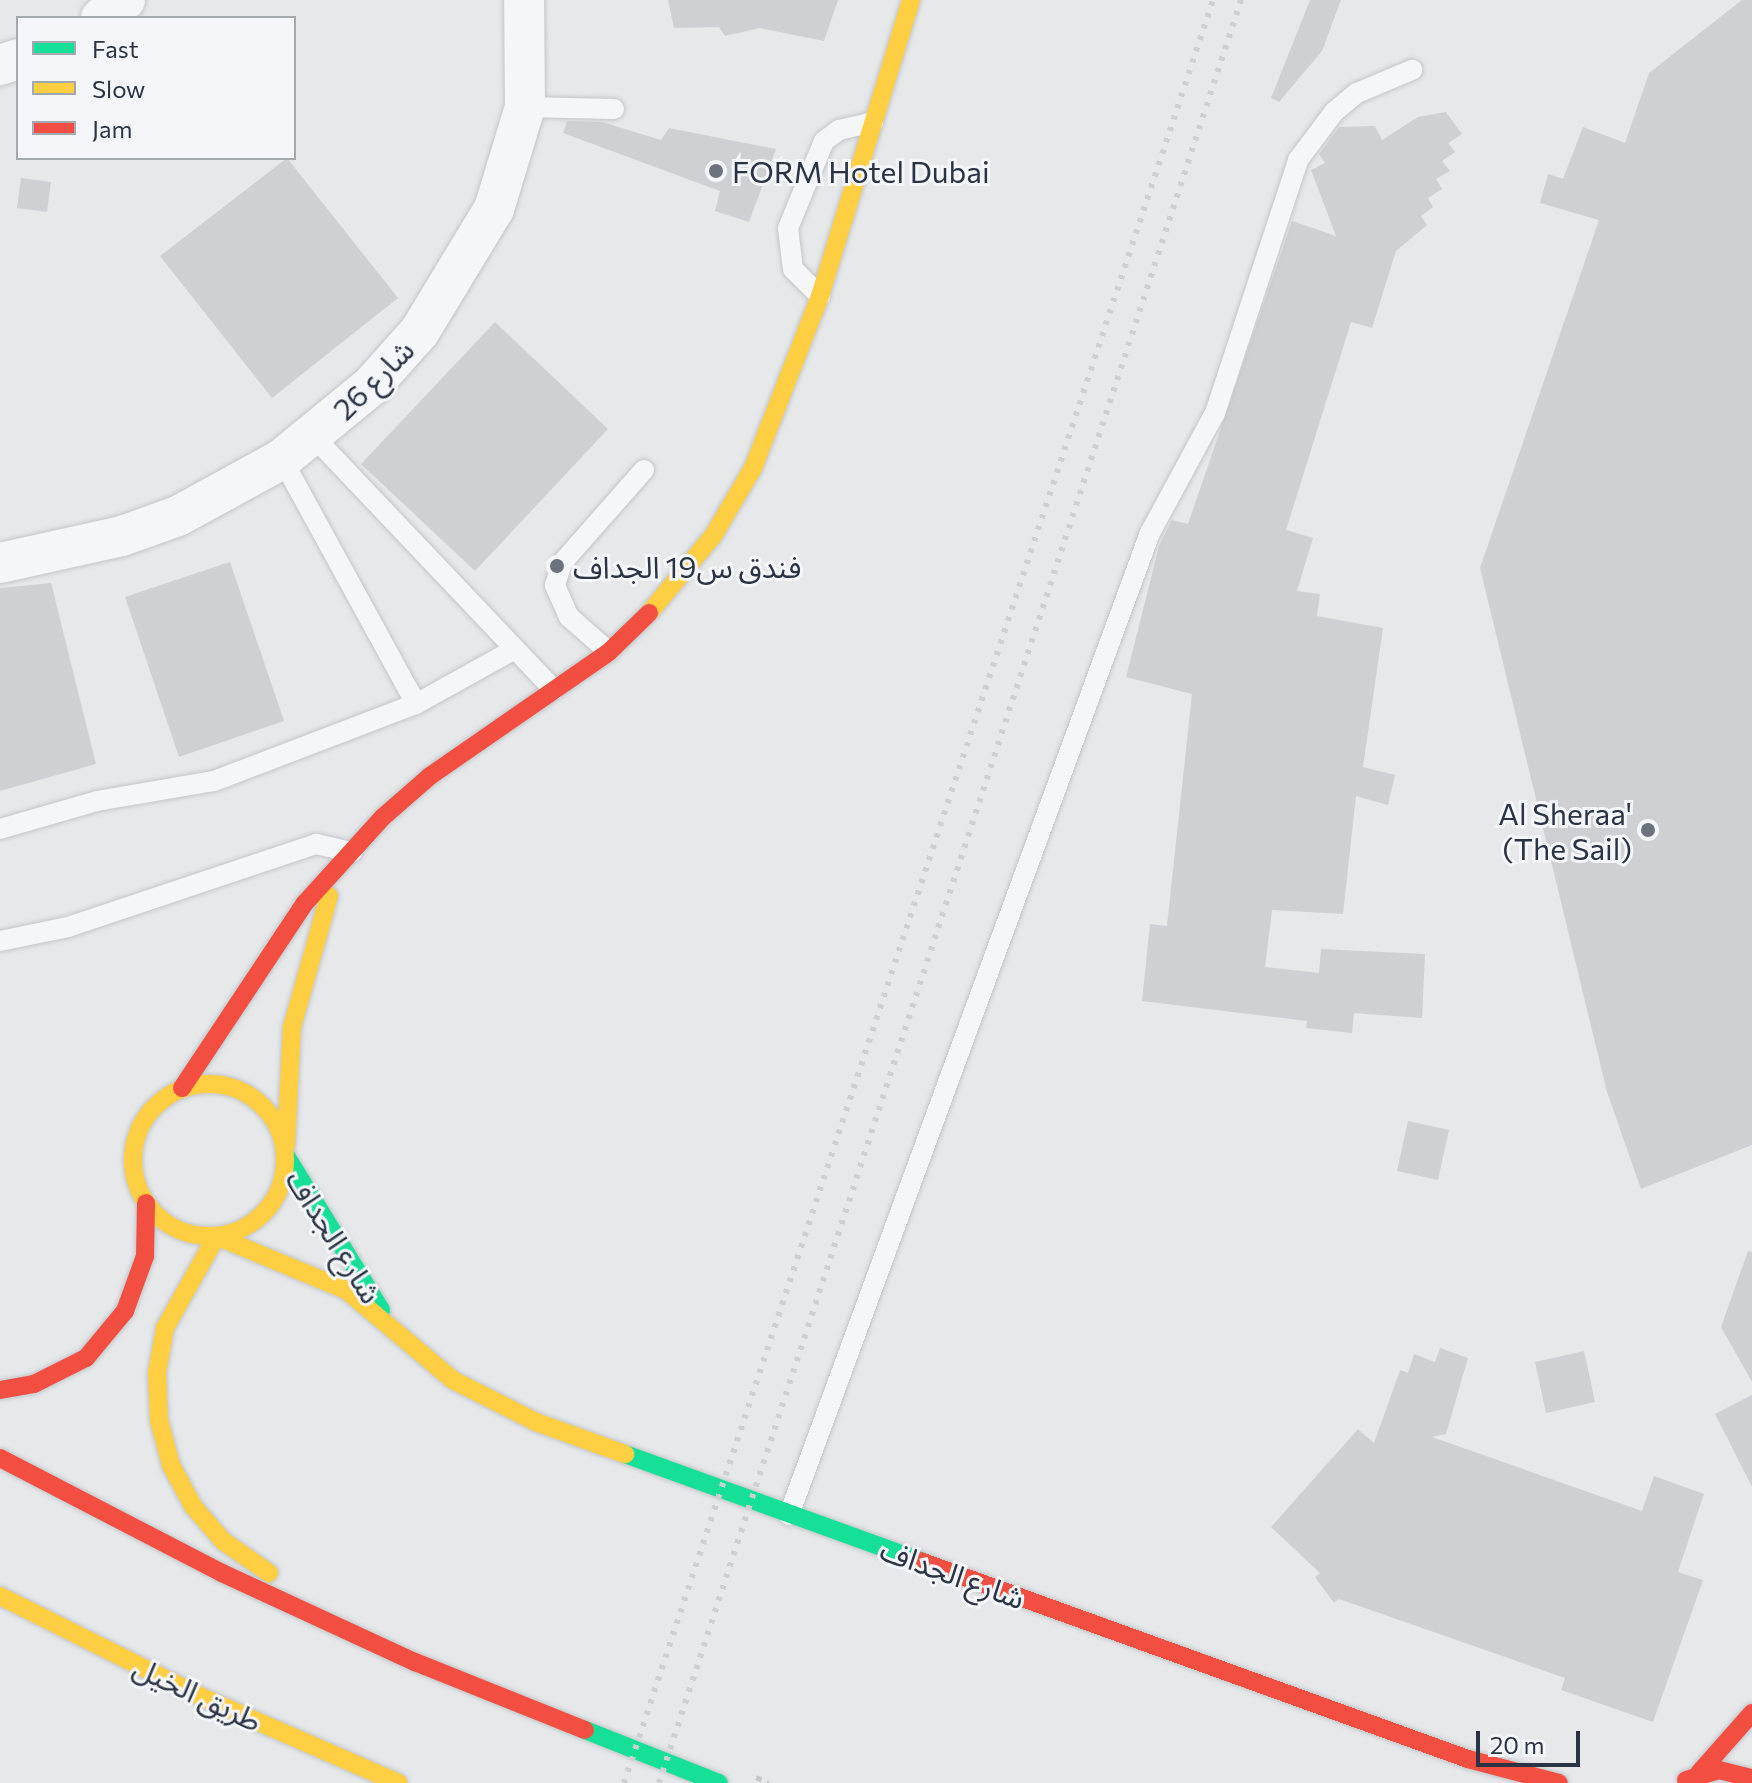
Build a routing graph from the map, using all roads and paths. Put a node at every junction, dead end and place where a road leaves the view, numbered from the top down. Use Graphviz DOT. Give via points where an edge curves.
graph roads {
  1 [pos="125,0"];
  2 [pos="524,0"];
  3 [pos="911,0"];
  4 [pos="104,16"];
  5 [pos="1412,70"];
  6 [pos="525,107"];
  7 [pos="614,109"];
  8 [pos="877,121"];
  9 [pos="820,296"];
  10 [pos="298,447"];
  11 [pos="644,470"];
  12 [pos="0,563"];
  13 [pos="515,649"];
  14 [pos="609,652"];
  15 [pos="554,690"];
  16 [pos="416,704"];
  17 [pos="0,829"];
  18 [pos="348,856"];
  19 [pos="0,941"];
  20 [pos="182,1088"];
  21 [pos="286,1150"];
  22 [pos="146,1203"];
  23 [pos="217,1237"];
  24 [pos="384,1316"];
  25 [pos="0,1390"];
  26 [pos="0,1458"];
  27 [pos="789,1515"];
  28 [pos="0,1596"];
  29 [pos="415,1662"];
  30 [pos="1752,1713"];
  31 [pos="1699,1773"];
  32 [pos="1752,1778"];
  33 [pos="1553,1782"];
  34 [pos="398,1783"];
  35 [pos="719,1783"];
  36 [pos="1680,1783"];
  1 -- 4 [label="street"];
  2 -- 6 [label="street, شارع 26"];
  3 -- 8 [label="main road"];
  5 -- 27 [label="lane" via="1357,93 1334,112 1298,160 1215,413 1150,533"];
  6 -- 7 [label="lane"];
  6 -- 10 [label="street, شارع 26" via="514,159 461,272 372,385"];
  8 -- 9 [label="main road"];
  8 -- 9 [label="lane" via="839,130 824,141 788,228 793,269"];
  9 -- 14 [label="main road" via="753,468 713,536 665,598"];
  10 -- 12 [label="street, شارع 26" via="192,509 122,536"];
  10 -- 13 [label="lane"];
  10 -- 16 [label="lane"];
  11 -- 14 [label="lane" via="562,563 555,585 569,617"];
  13 -- 15 [label="lane"];
  13 -- 16 [label="lane"];
  14 -- 15 [label="main road"];
  15 -- 18 [label="main road" via="430,776"];
  16 -- 17 [label="lane" via="214,781 97,801"];
  18 -- 19 [label="lane" via="316,844 68,927"];
  18 -- 20 [label="main road" via="305,903"];
  18 -- 21 [label="main road" via="304,970 292,1027"];
  20 -- 21 [label="main road" via="207,1083 234,1087 257,1100"];
  20 -- 22 [label="main road" via="158,1102 141,1124 134,1178"];
  21 -- 23 [label="main road" via="275,1200 241,1230"];
  21 -- 24 [label="main road, شارع الجداف"];
  22 -- 23 [label="main road" via="189,1234"];
  22 -- 25 [label="main road" via="145,1256 125,1311 86,1358 34,1384"];
  23 -- 24 [label="main road, شارع الجداف" via="305,1268"];
  23 -- 29 [label="main road" via="165,1328 157,1373 159,1420 171,1465 193,1506 223,1541"];
  24 -- 27 [label="main road, شارع الجداف" via="428,1360 493,1404"];
  26 -- 29 [label="main road" via="222,1573"];
  27 -- 33 [label="main road, شارع الجداف" via="1453,1754"];
  28 -- 34 [label="main road, طريق الخيل" via="206,1699"];
  29 -- 35 [label="main road"];
  30 -- 31 [label="main road"];
  31 -- 32 [label="main road" via="1719,1770"];
  31 -- 36 [label="main road"];
}
